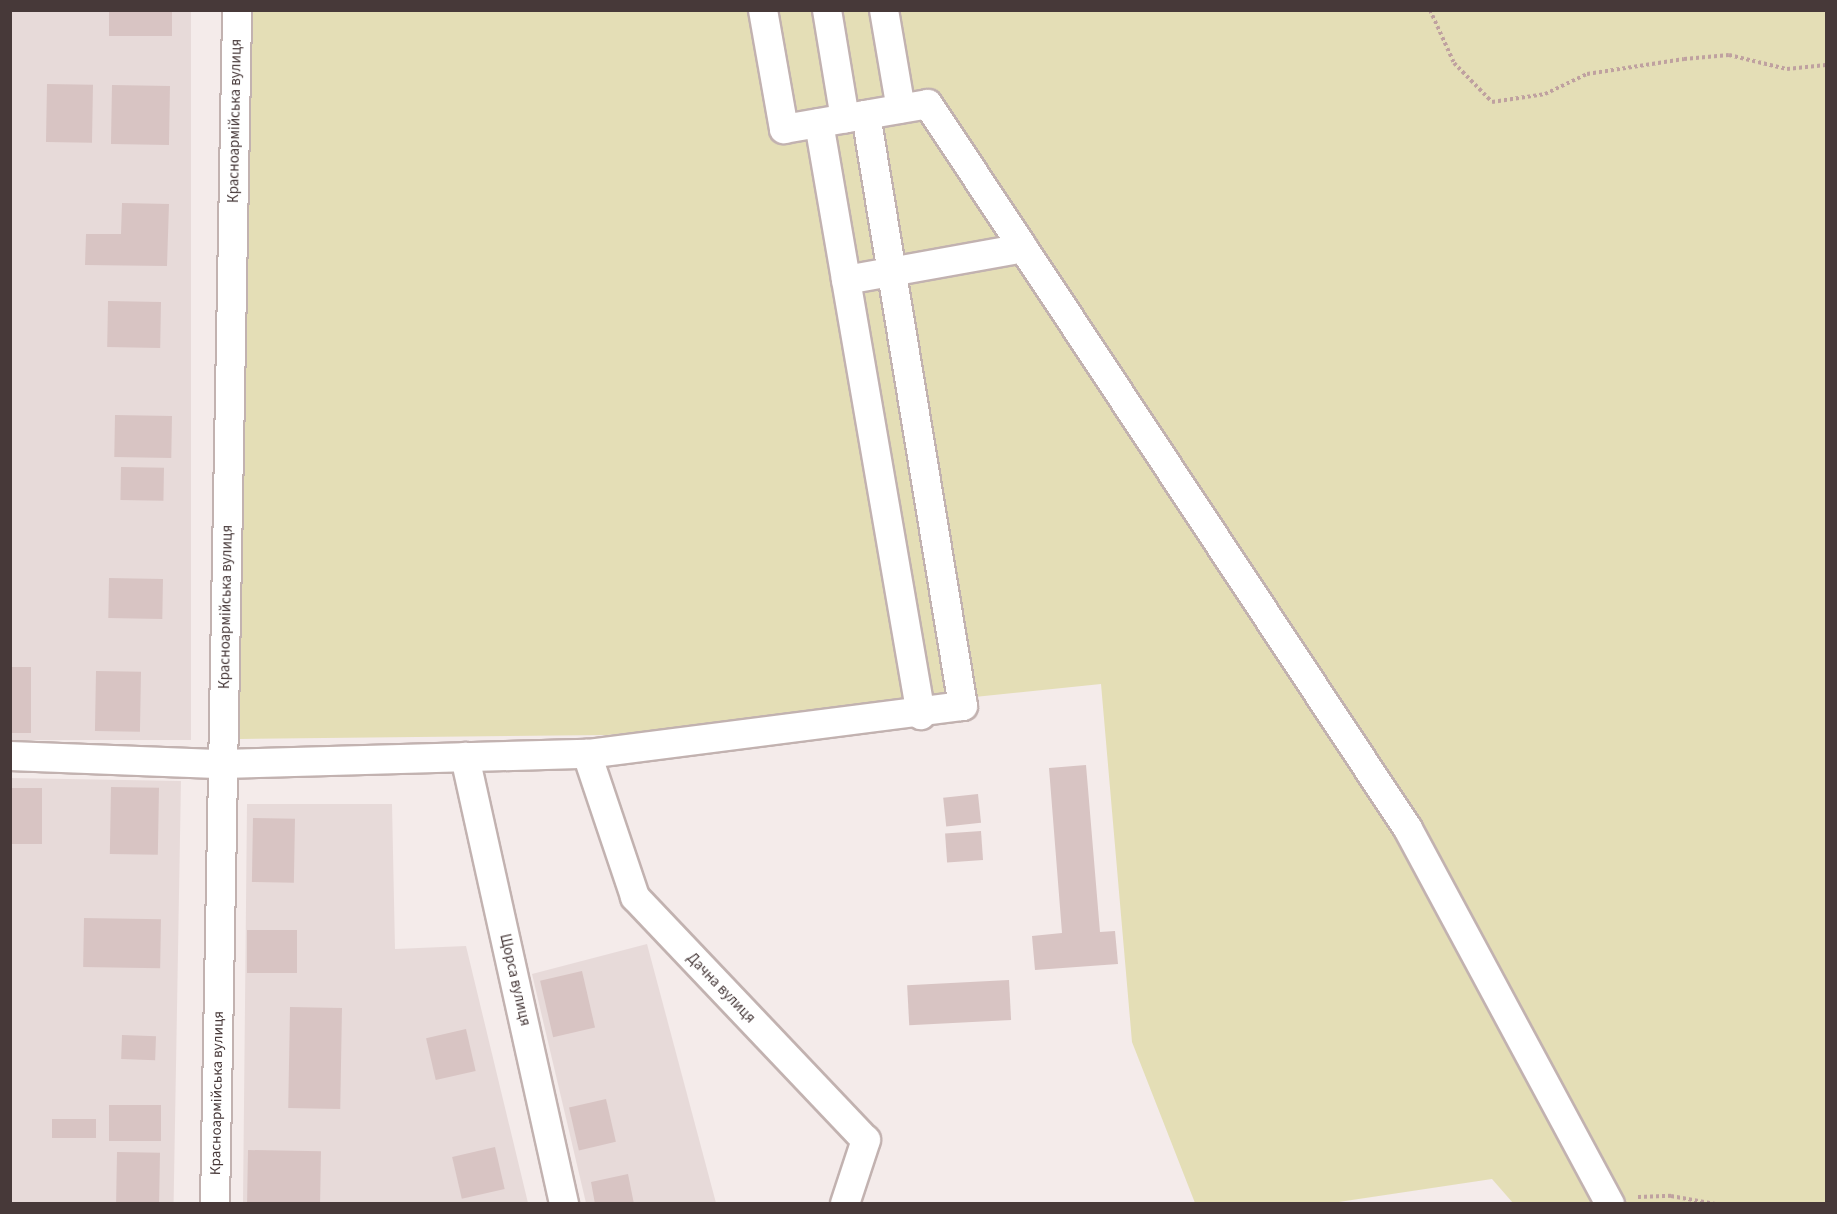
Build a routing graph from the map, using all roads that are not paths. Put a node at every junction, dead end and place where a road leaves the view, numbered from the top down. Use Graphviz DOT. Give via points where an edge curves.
graph roads {
  1 [pos="237,10"];
  2 [pos="763,10"];
  3 [pos="827,10"];
  4 [pos="884,10"];
  5 [pos="901,109"];
  6 [pos="843,119"];
  7 [pos="1023,248"];
  8 [pos="892,272"];
  9 [pos="846,280"];
  10 [pos="921,715"];
  11 [pos="587,754"];
  12 [pos="10,756"];
  13 [pos="465,757"];
  14 [pos="223,764"];
  15 [pos="1609,1201"];
  16 [pos="215,1203"];
  17 [pos="564,1203"];
  18 [pos="845,1203"];
  1 -- 14 [label="street, Красноармійська вулиця"];
  2 -- 6 [label="street" via="784,129"];
  3 -- 6 [label="street"];
  4 -- 5 [label="street"];
  5 -- 6 [label="street"];
  5 -- 7 [label="street" via="928,104"];
  6 -- 8 [label="street"];
  6 -- 9 [label="street"];
  7 -- 8 [label="street"];
  7 -- 15 [label="street" via="1408,829"];
  8 -- 9 [label="street"];
  8 -- 10 [label="street" via="963,706"];
  9 -- 10 [label="street"];
  10 -- 11 [label="street"];
  11 -- 13 [label="street"];
  11 -- 18 [label="street, Дачна вулиця" via="635,897 866,1140"];
  12 -- 14 [label="street"];
  13 -- 14 [label="street"];
  13 -- 17 [label="street, Щорса вулиця"];
  14 -- 16 [label="street, Красноармійська вулиця"];
}
